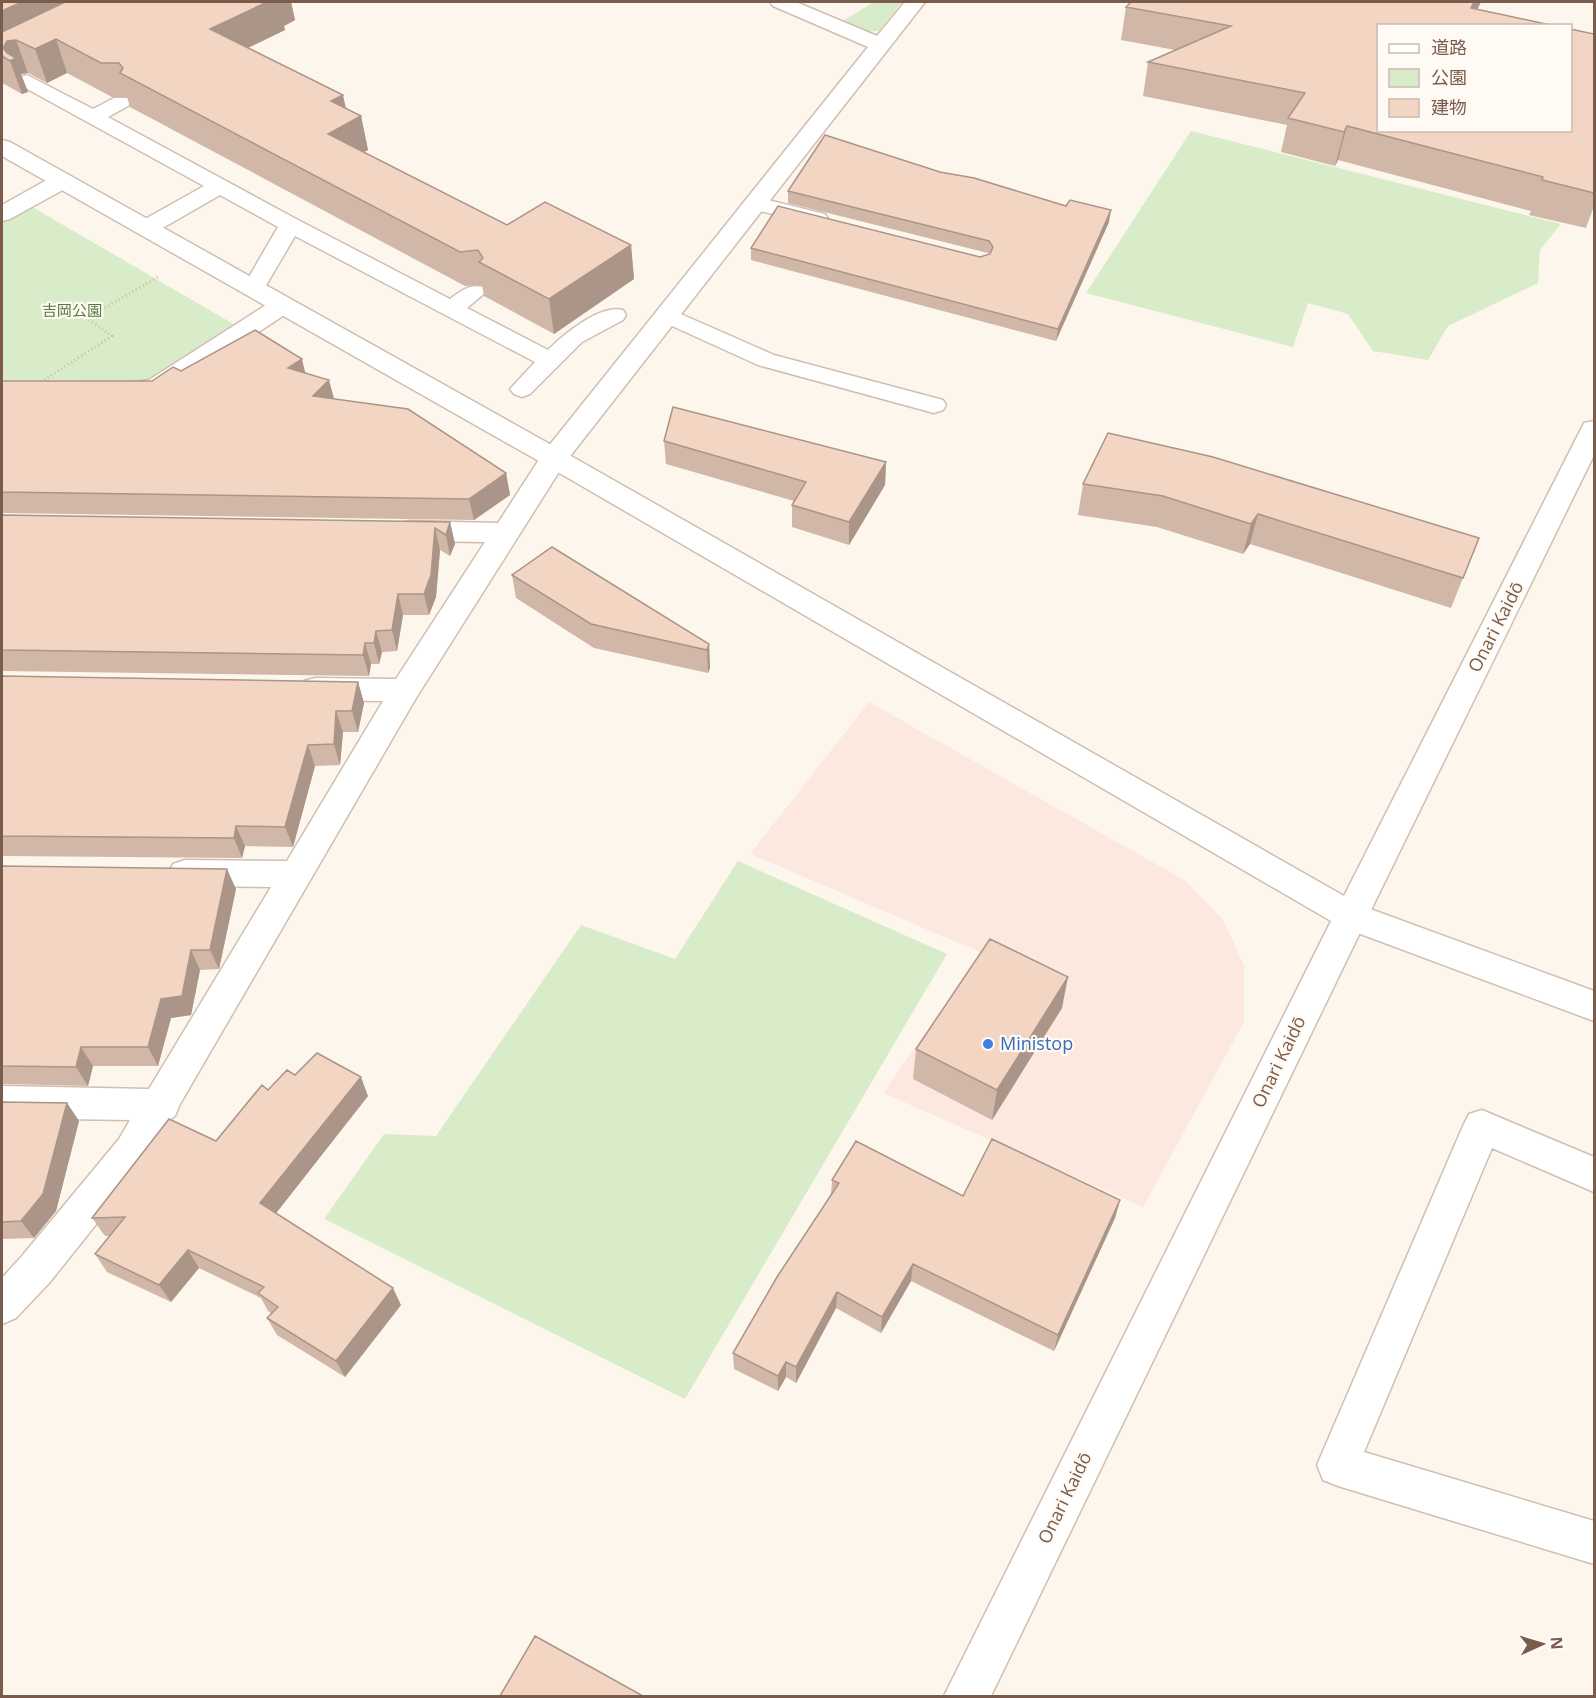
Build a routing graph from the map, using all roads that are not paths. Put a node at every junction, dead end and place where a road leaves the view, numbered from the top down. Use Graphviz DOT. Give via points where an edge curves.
graph roads {
  1 [pos="780,2"];
  2 [pos="915,2"];
  3 [pos="880,45"];
  4 [pos="27,81"];
  5 [pos="121,102"];
  6 [pos="92,117"];
  7 [pos="2,147"];
  8 [pos="62,181"];
  9 [pos="220,186"];
  10 [pos="756,203"];
  11 [pos="2,214"];
  12 [pos="834,223"];
  13 [pos="290,225"];
  14 [pos="146,228"];
  15 [pos="253,289"];
  16 [pos="475,292"];
  17 [pos="283,305"];
  18 [pos="450,309"];
  19 [pos="615,315"];
  20 [pos="667,315"];
  21 [pos="549,360"];
  22 [pos="121,388"];
  23 [pos="522,389"];
  24 [pos="934,405"];
  25 [pos="1594,429"];
  26 [pos="554,458"];
  27 [pos="389,531"];
  28 [pos="506,533"];
  29 [pos="286,688"];
  30 [pos="405,690"];
  31 [pos="155,873"];
  32 [pos="297,874"];
  33 [pos="1351,916"];
  34 [pos="1594,1006"];
  35 [pos="2,1102"];
  36 [pos="162,1105"];
  37 [pos="1594,1175"];
  38 [pos="2,1305"];
  39 [pos="1594,1542"];
  40 [pos="967,1696"];
  1 -- 3 [label="street"];
  2 -- 3 [label="street"];
  3 -- 10 [label="street"];
  4 -- 6 [label="lane"];
  5 -- 6 [label="lane"];
  6 -- 9 [label="lane"];
  7 -- 8 [label="street"];
  8 -- 11 [label="street"];
  8 -- 14 [label="street"];
  9 -- 13 [label="lane"];
  9 -- 14 [label="lane"];
  10 -- 12 [label="lane"];
  10 -- 20 [label="street"];
  13 -- 15 [label="lane"];
  13 -- 18 [label="lane"];
  14 -- 15 [label="street"];
  15 -- 17 [label="street"];
  16 -- 18 [label="lane"];
  17 -- 22 [label="street" via="155,388"];
  17 -- 26 [label="street"];
  18 -- 21 [label="lane"];
  19 -- 21 [label="lane" via="574,337"];
  20 -- 24 [label="lane" via="766,360"];
  20 -- 26 [label="street"];
  21 -- 23 [label="lane"];
  25 -- 33 [label="street, Onari Kaidō"];
  26 -- 28 [label="street"];
  26 -- 33 [label="street"];
  27 -- 28 [label="street"];
  28 -- 30 [label="street"];
  29 -- 30 [label="street"];
  30 -- 32 [label="street"];
  31 -- 32 [label="street"];
  32 -- 36 [label="street"];
  33 -- 34 [label="street"];
  33 -- 40 [label="street, Onari Kaidō"];
  35 -- 36 [label="street"];
  36 -- 38 [label="street" via="132,1151"];
  37 -- 39 [label="street" via="1482,1126 1338,1465"];
}
